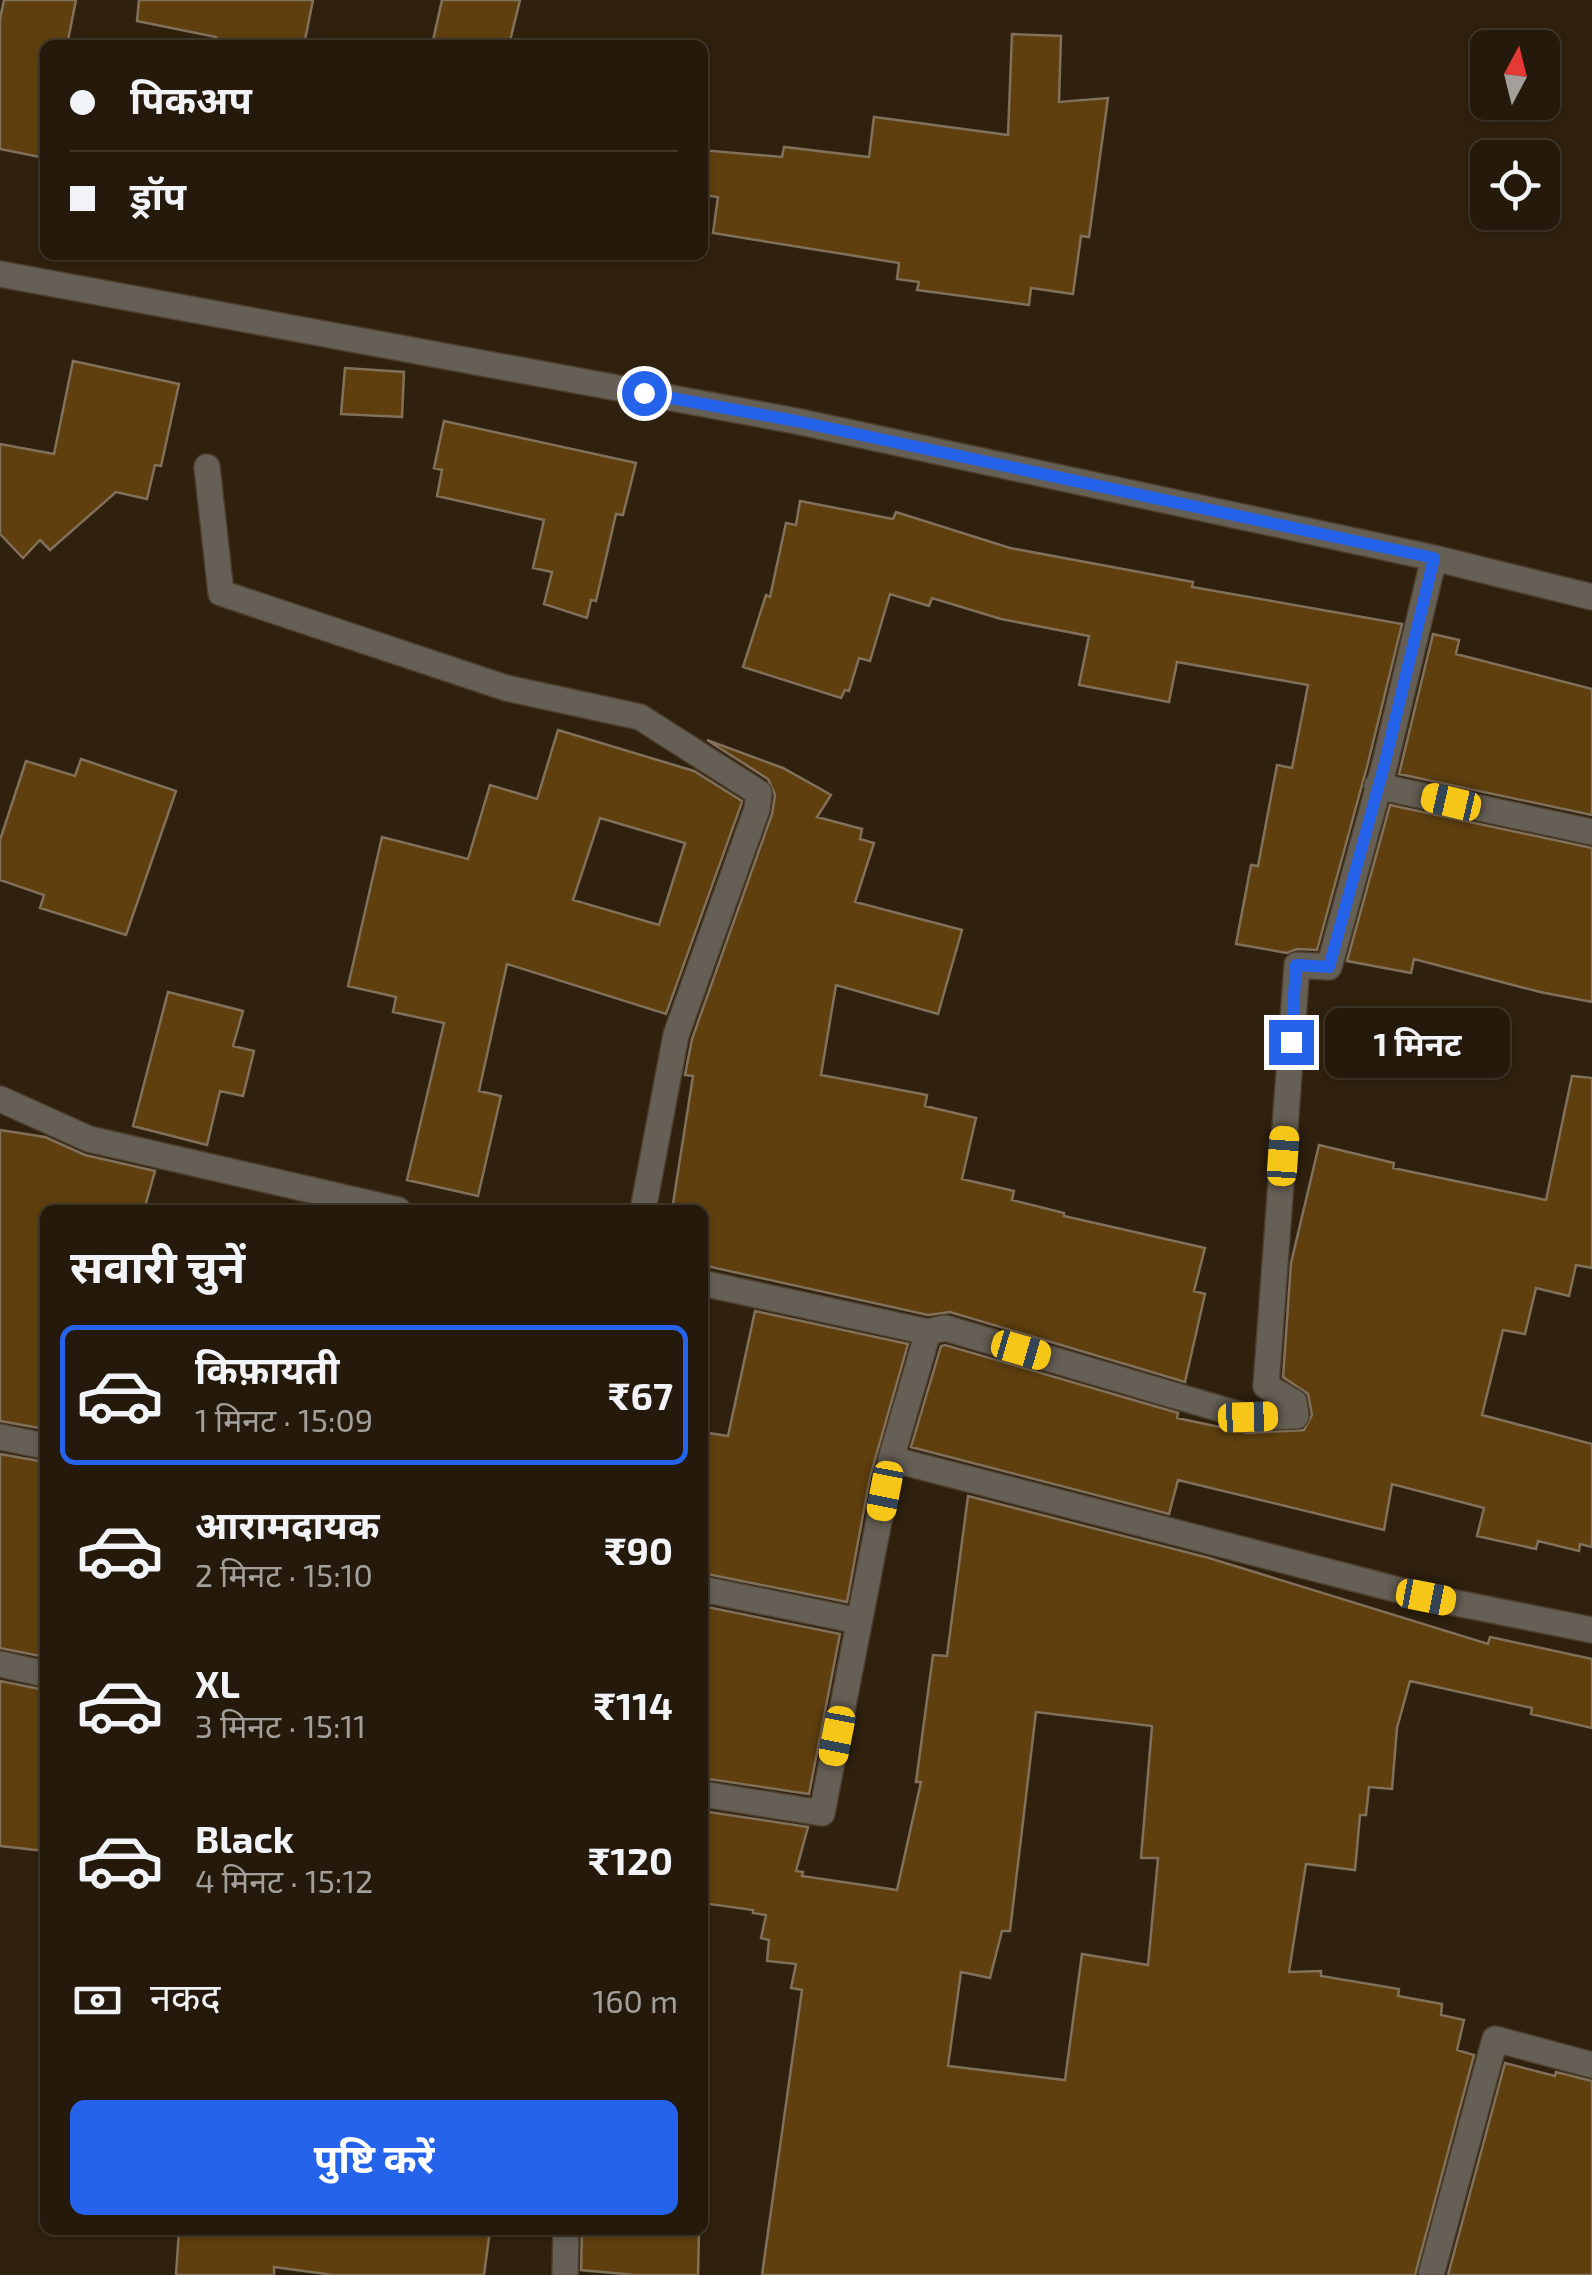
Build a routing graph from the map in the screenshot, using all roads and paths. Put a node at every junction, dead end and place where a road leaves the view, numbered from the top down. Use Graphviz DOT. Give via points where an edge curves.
graph roads {
  1 [pos="0,274"];
  2 [pos="207,467"];
  3 [pos="1434,558"];
  4 [pos="1592,597"];
  5 [pos="1377,786"];
  6 [pos="1592,832"];
  7 [pos="0,1099"];
  8 [pos="376,1205"];
  9 [pos="644,1205"];
  10 [pos="708,1284"];
  11 [pos="928,1332"];
  12 [pos="0,1436"];
  13 [pos="40,1445"];
  14 [pos="891,1458"];
  15 [pos="708,1590"];
  16 [pos="860,1621"];
  17 [pos="1592,1630"];
  18 [pos="0,1664"];
  19 [pos="40,1673"];
  20 [pos="708,1795"];
  21 [pos="1592,2066"];
  22 [pos="566,2235"];
  23 [pos="565,2275"];
  24 [pos="1431,2275"];
  1 -- 3 [label="street" via="796,421"];
  2 -- 9 [label="street" via="220,594 506,688 640,716 758,792 758,809 676,1035"];
  3 -- 4 [label="street"];
  3 -- 5 [label="street"];
  5 -- 6 [label="street"];
  5 -- 11 [label="street" via="1329,967 1296,965 1266,1386 1294,1402 1296,1416 1248,1417 946,1328"];
  7 -- 8 [label="street" via="90,1139"];
  10 -- 11 [label="street"];
  11 -- 14 [label="street"];
  12 -- 13 [label="street"];
  14 -- 16 [label="street"];
  14 -- 17 [label="street" via="1426,1597"];
  15 -- 16 [label="street"];
  16 -- 20 [label="street" via="822,1814"];
  18 -- 19 [label="street"];
  21 -- 24 [label="street" via="1496,2039"];
  22 -- 23 [label="street"];
}
